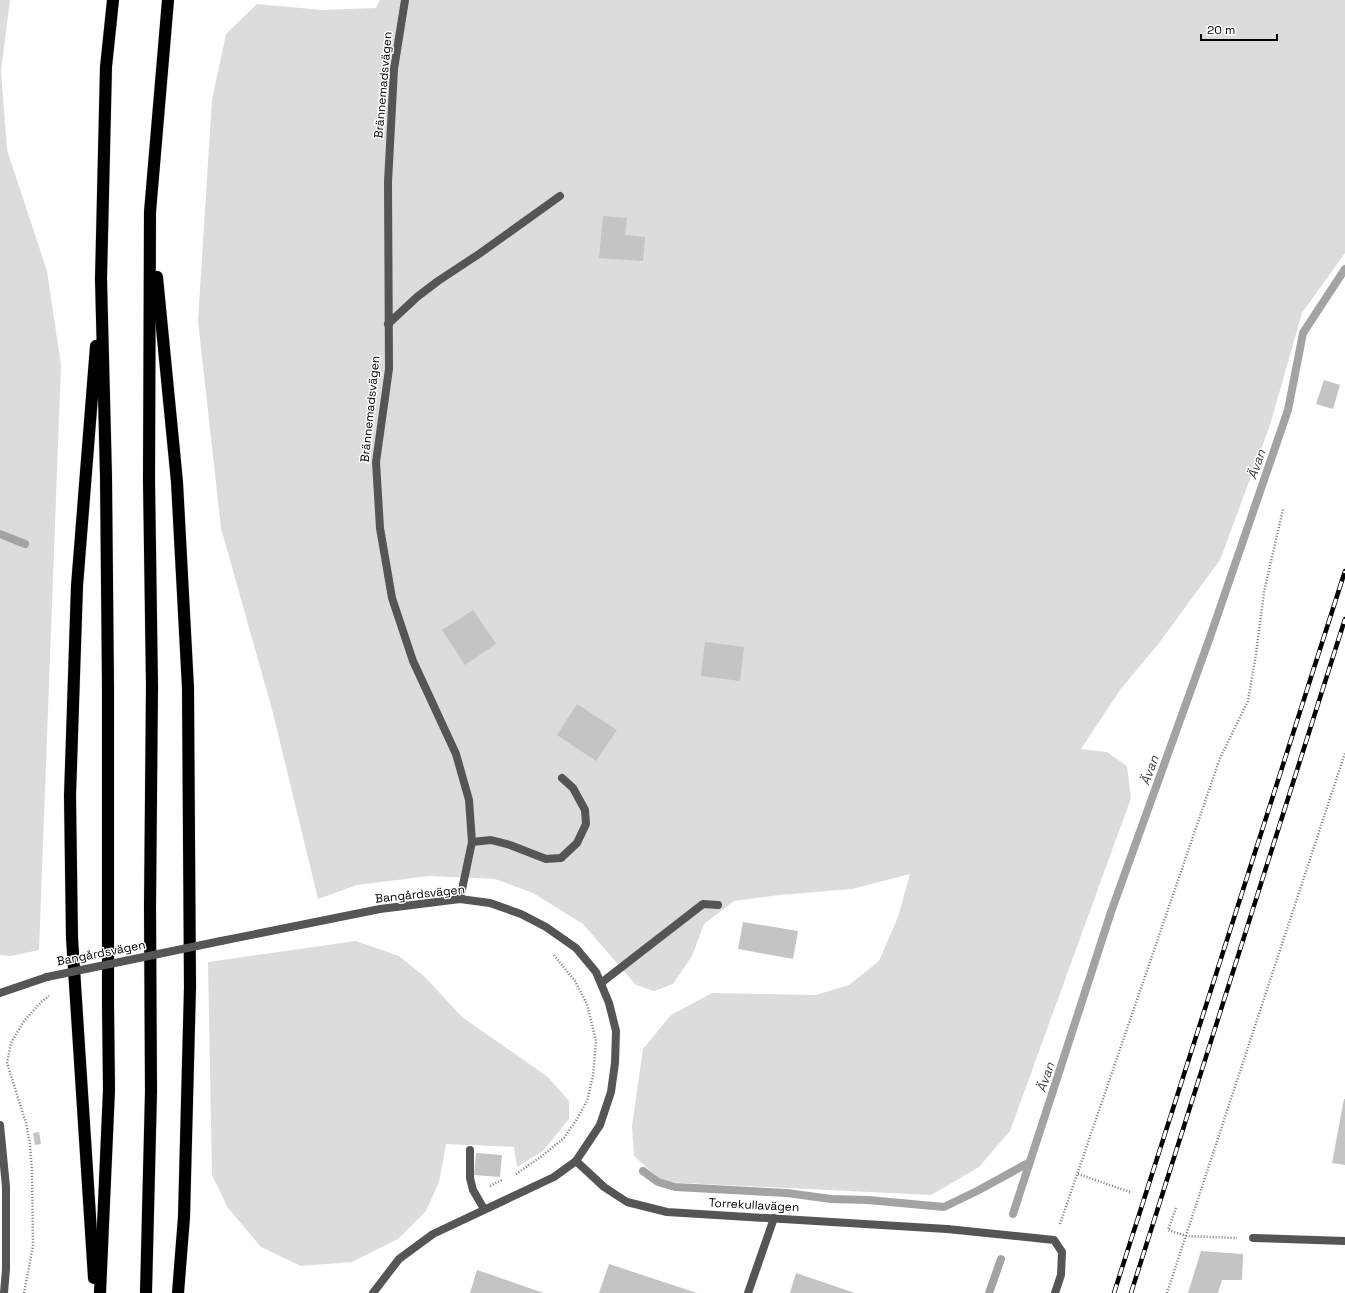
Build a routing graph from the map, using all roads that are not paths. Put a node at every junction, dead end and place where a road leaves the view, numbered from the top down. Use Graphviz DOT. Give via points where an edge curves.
graph roads {
  1 [pos="112,0"];
  2 [pos="168,0"];
  3 [pos="405,0"];
  4 [pos="560,196"];
  5 [pos="150,212"];
  6 [pos="101,279"];
  7 [pos="388,324"];
  8 [pos="562,778"];
  9 [pos="472,842"];
  10 [pos="460,900"];
  11 [pos="718,905"];
  12 [pos="601,983"];
  13 [pos="0,992"];
  14 [pos="0,1125"];
  15 [pos="470,1150"];
  16 [pos="576,1160"];
  17 [pos="484,1209"];
  18 [pos="774,1218"];
  19 [pos="1253,1238"];
  20 [pos="1345,1241"];
  21 [pos="4,1293"];
  22 [pos="95,1293"];
  23 [pos="100,1293"];
  24 [pos="146,1293"];
  25 [pos="178,1293"];
  26 [pos="373,1293"];
  27 [pos="748,1293"];
  28 [pos="1055,1293"];
  1 -- 6 [label="highway" via="106,67"];
  2 -- 5 [label="highway"];
  3 -- 7 [label="street, Brännemadsvägen" via="394,69 388,182"];
  4 -- 7 [label="street" via="416,297"];
  5 -- 24 [label="highway" via="151,1092"];
  5 -- 25 [label="highway" via="177,482 188,688 190,987 184,1217"];
  6 -- 22 [label="highway" via="77,586 70,796 72,938"];
  6 -- 23 [label="highway" via="108,663 109,1090"];
  7 -- 9 [label="street, Brännemadsvägen" via="388,369 376,462 380,528 392,598 413,661 456,754 468,800"];
  8 -- 9 [label="street" via="573,788 584,810 586,824 577,843 561,858 546,859 491,840"];
  9 -- 10 [label="street, Brännemadsvägen"];
  10 -- 12 [label="street, Bangårdsvägen" via="490,902 546,927 576,948 596,972"];
  10 -- 13 [label="street, Bangårdsvägen, bridge" via="380,909 47,976"];
  11 -- 12 [label="street" via="703,904"];
  12 -- 16 [label="street, Bangårdsvägen" via="616,1031 611,1092 600,1125"];
  14 -- 21 [label="street" via="6,1187"];
  15 -- 17 [label="street" via="470,1178 473,1190"];
  16 -- 17 [label="street, Bangårdsvägen" via="554,1177"];
  16 -- 18 [label="street, Torrekullavägen" via="604,1187 627,1202 668,1212"];
  17 -- 26 [label="street, Bangårdsvägen" via="433,1234 399,1258"];
  18 -- 27 [label="street"];
  18 -- 28 [label="street, Torrekullavägen" via="947,1229 1054,1240 1062,1252 1061,1275"];
  19 -- 20 [label="street"];
}
